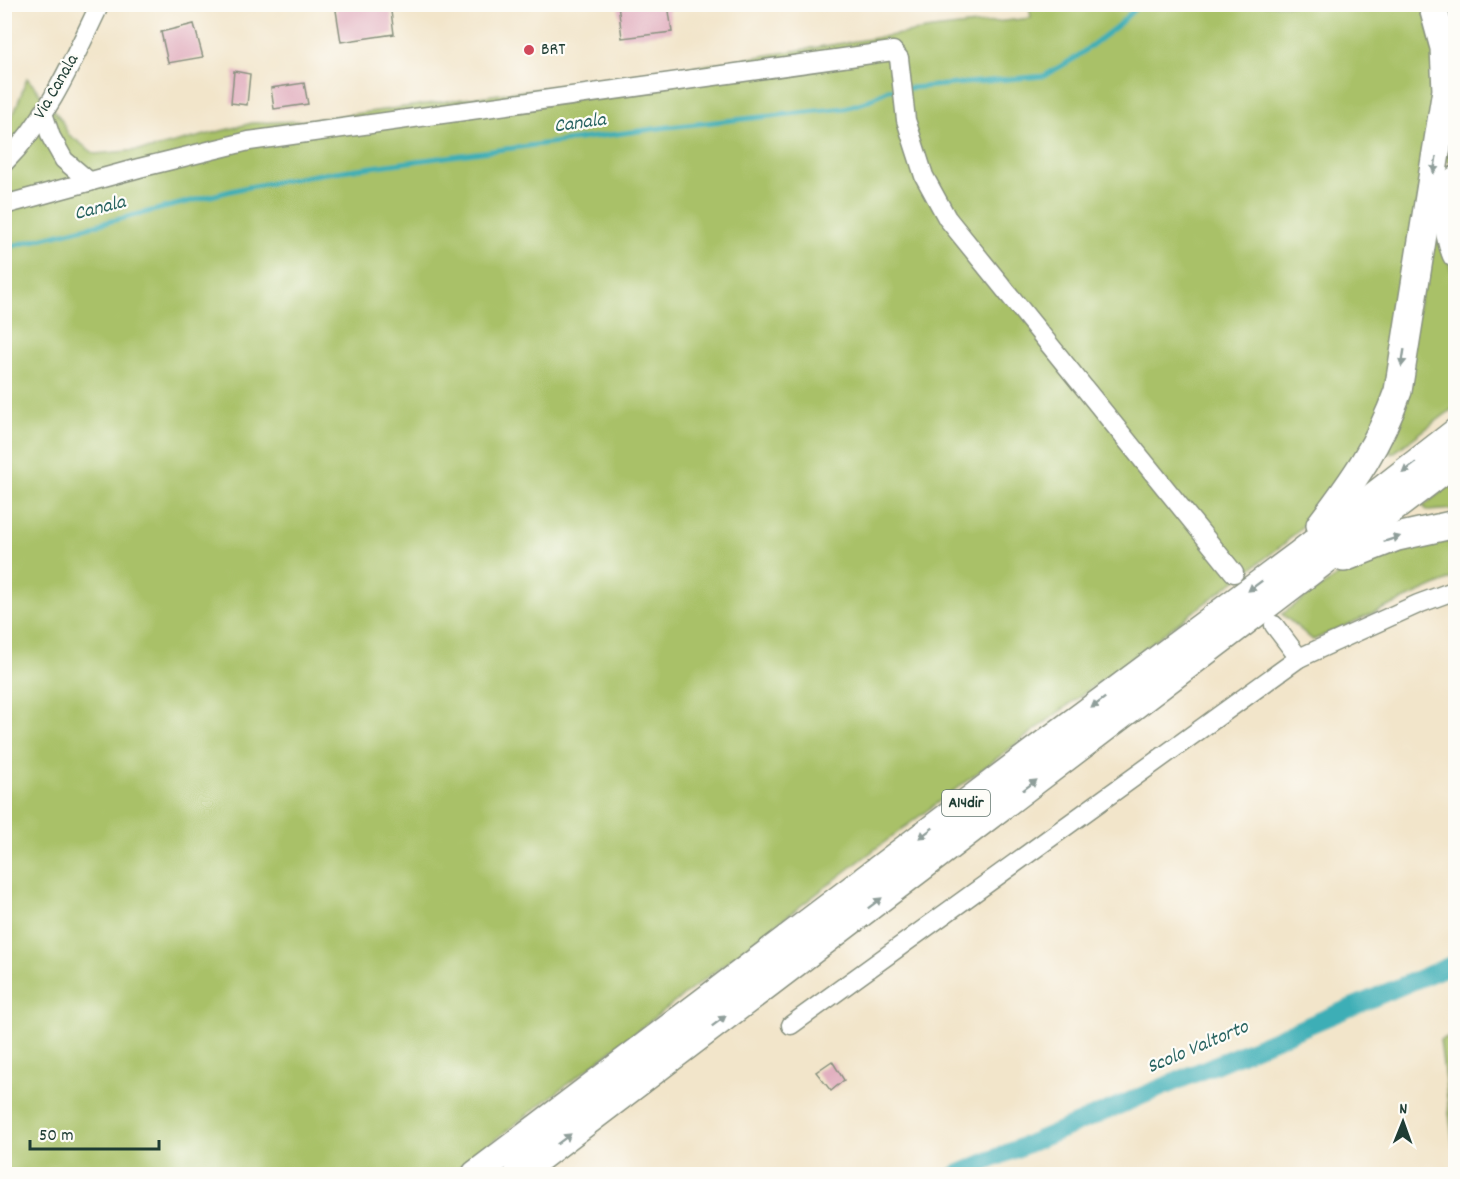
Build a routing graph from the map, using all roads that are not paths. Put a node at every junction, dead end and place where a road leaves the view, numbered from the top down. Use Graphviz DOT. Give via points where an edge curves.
graph roads {
  1 [pos="100,4"];
  2 [pos="1432,4"];
  3 [pos="43,113"];
  4 [pos="4,163"];
  5 [pos="1455,180"];
  6 [pos="90,182"];
  7 [pos="4,205"];
  8 [pos="1455,254"];
  9 [pos="1455,432"];
  10 [pos="1455,460"];
  11 [pos="1455,524"];
  12 [pos="1298,555"];
  13 [pos="1233,573"];
  14 [pos="1455,590"];
  15 [pos="1283,592"];
  16 [pos="1274,625"];
  17 [pos="1299,658"];
  18 [pos="791,1025"];
  19 [pos="476,1174"];
  20 [pos="518,1174"];
  1 -- 3 [label="street, Via Canala"];
  2 -- 12 [label="highway, one-way" via="1444,48 1445,101 1398,392 1370,455"];
  3 -- 4 [label="street, Via Canala"];
  3 -- 6 [label="street" via="64,160"];
  5 -- 8 [label="highway" via="1448,224"];
  6 -- 7 [label="street"];
  6 -- 13 [label="street" via="249,141 893,51 899,58 906,120 924,176 947,218"];
  9 -- 12 [label="highway, A14dir, one-way"];
  10 -- 15 [label="highway, A14dir"];
  15 -- 11 [label="highway, one-way" via="1367,548"];
  12 -- 19 [label="highway, A14dir, one-way"];
  14 -- 17 [label="street"];
  20 -- 15 [label="highway, A14dir, one-way"];
  16 -- 17 [label="street"];
  17 -- 18 [label="street"];
}
